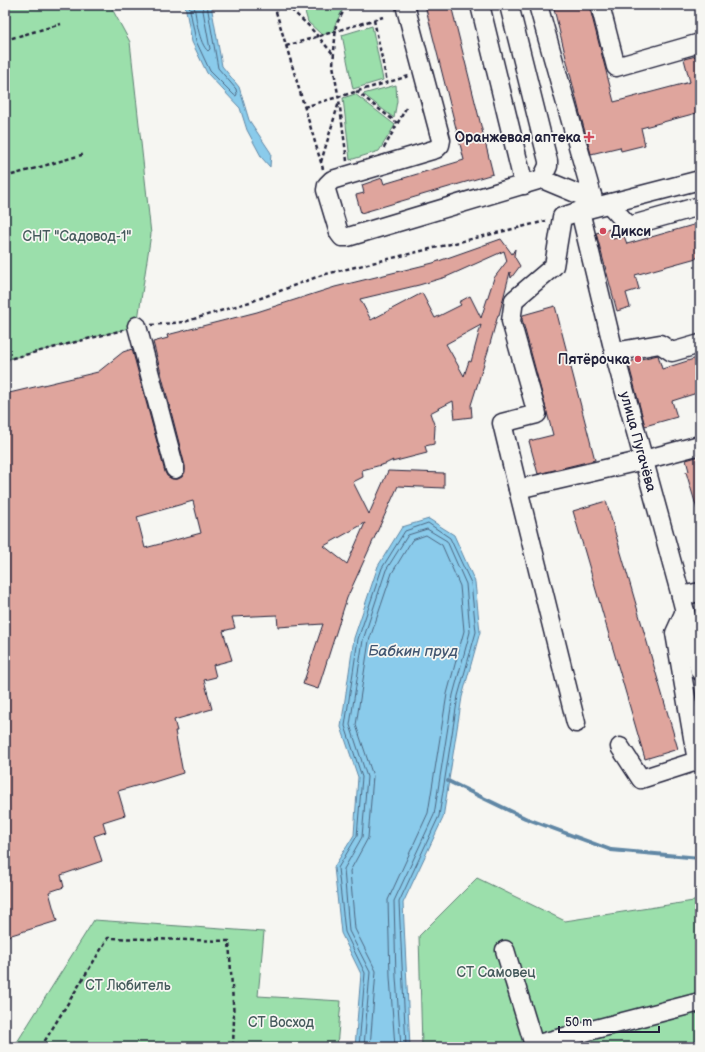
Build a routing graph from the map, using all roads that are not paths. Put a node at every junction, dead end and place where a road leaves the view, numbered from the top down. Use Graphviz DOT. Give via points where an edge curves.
graph roads {
  1 [pos="405,5"];
  2 [pos="480,5"];
  3 [pos="509,5"];
  4 [pos="538,5"];
  5 [pos="600,5"];
  6 [pos="700,43"];
  7 [pos="542,179"];
  8 [pos="700,180"];
  9 [pos="524,185"];
  10 [pos="594,205"];
  11 [pos="700,206"];
  12 [pos="136,326"];
  13 [pos="700,344"];
  14 [pos="614,352"];
  15 [pos="700,445"];
  16 [pos="644,460"];
  17 [pos="175,469"];
  18 [pos="518,489"];
  19 [pos="700,592"];
  20 [pos="683,603"];
  21 [pos="700,671"];
  22 [pos="576,723"];
  23 [pos="620,747"];
  24 [pos="505,950"];
  25 [pos="700,1002"];
  1 -- 9 [label="street" via="441,140 440,146 332,180 326,190 339,233 342,237 348,238"];
  2 -- 9 [label="street"];
  3 -- 7 [label="street" via="548,161"];
  4 -- 10 [label="street, улица Пугачёва"];
  5 -- 6 [label="street" via="616,67"];
  7 -- 9 [label="street"];
  7 -- 10 [label="street" via="585,196"];
  8 -- 10 [label="street"];
  10 -- 11 [label="street" via="629,226"];
  10 -- 14 [label="street, улица Пугачёва"];
  10 -- 18 [label="street" via="562,217 554,266 514,300 511,321 537,414 502,423"];
  12 -- 17 [label="street"];
  13 -- 14 [label="street" via="672,352 660,344"];
  14 -- 16 [label="street, улица Пугачёва"];
  15 -- 16 [label="street"];
  16 -- 18 [label="street"];
  16 -- 20 [label="street, улица Пугачёва"];
  18 -- 22 [label="street"];
  19 -- 20 [label="street"];
  20 -- 21 [label="street, улица Пугачёва"];
  20 -- 23 [label="street" via="675,634 697,761 641,779"];
  24 -- 25 [label="street" via="534,1045"];
}
